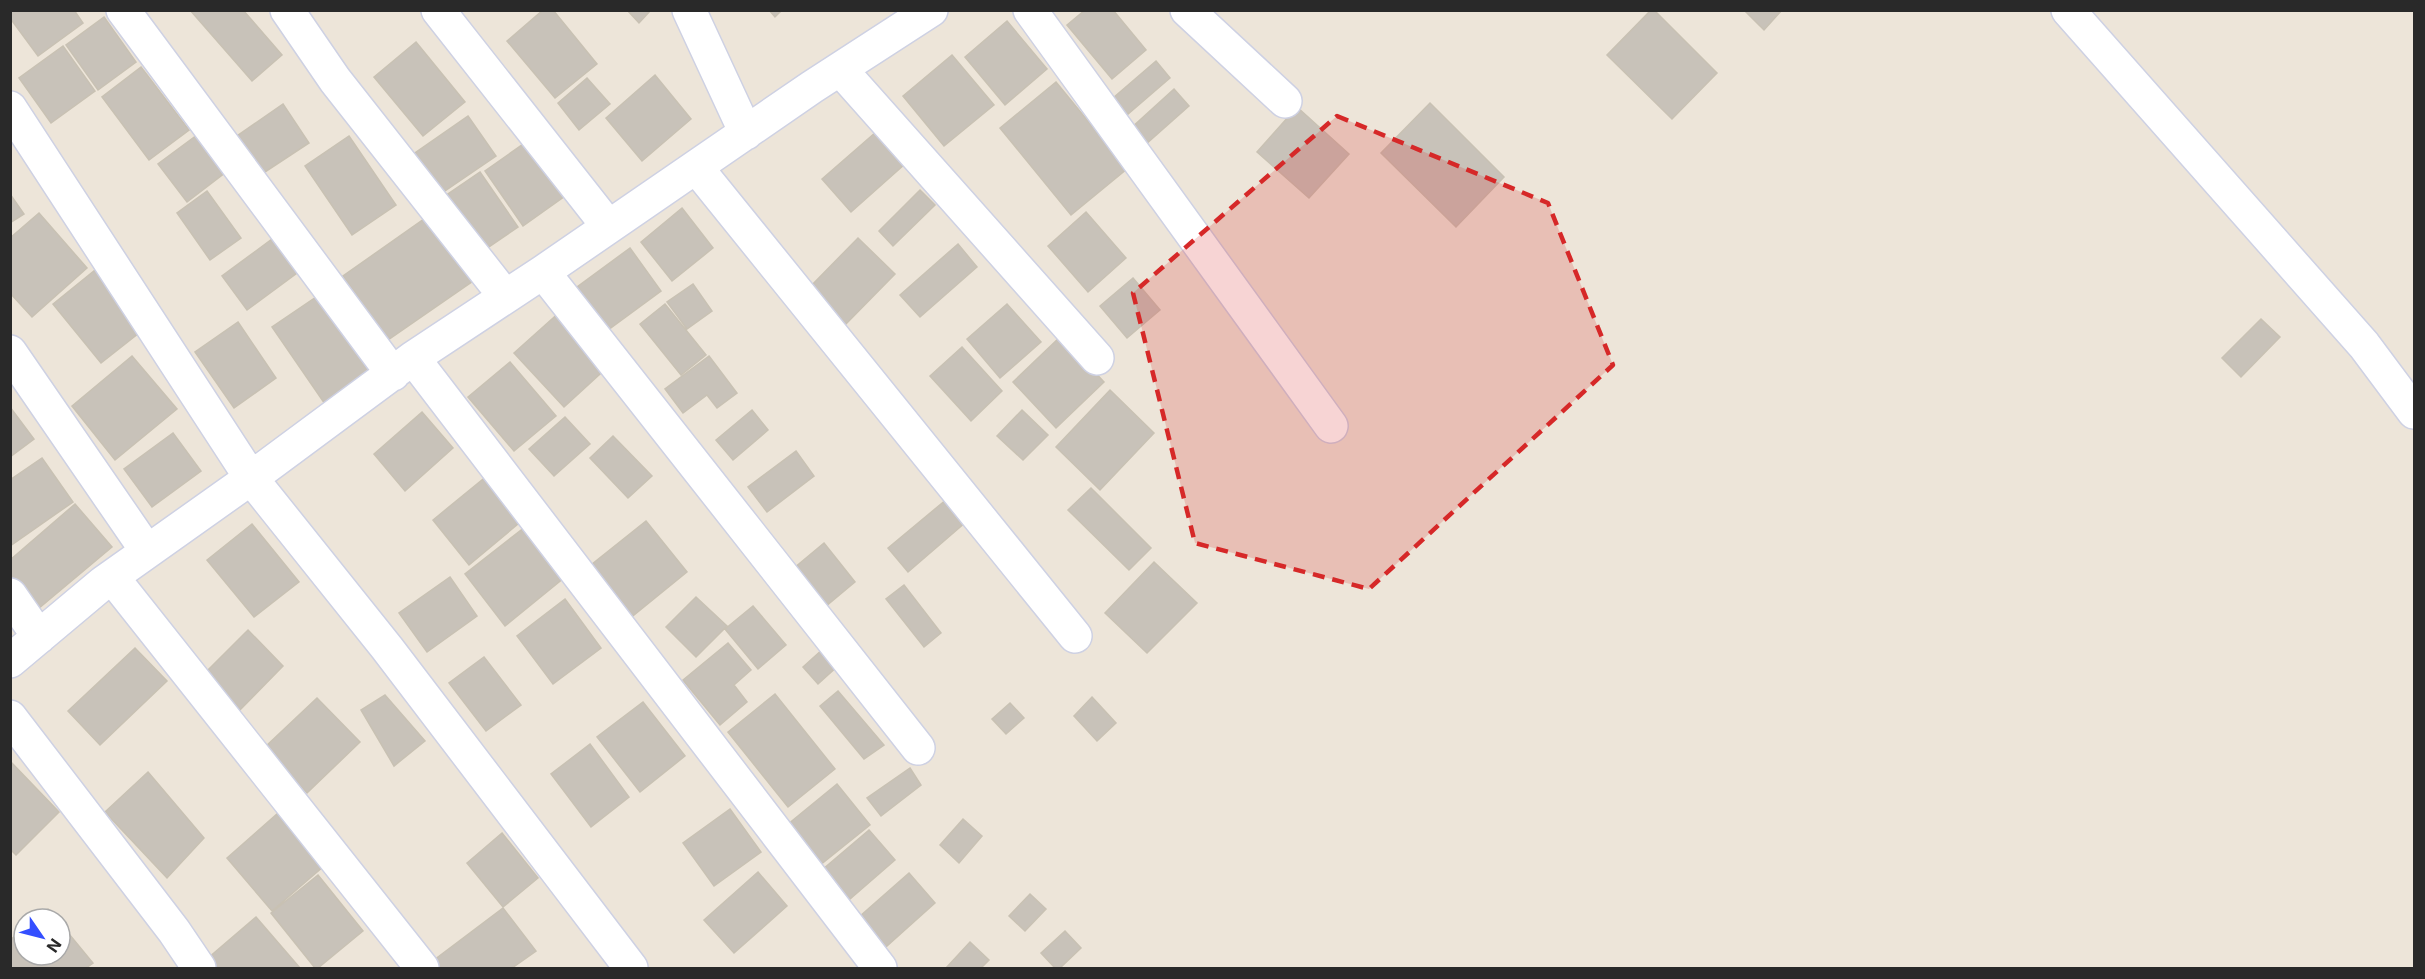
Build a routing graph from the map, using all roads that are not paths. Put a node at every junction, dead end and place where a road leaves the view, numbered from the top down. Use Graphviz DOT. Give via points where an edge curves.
graph roads {
  1 [pos="123,10"];
  2 [pos="287,10"];
  3 [pos="438,10"];
  4 [pos="689,10"];
  5 [pos="931,10"];
  6 [pos="1030,10"];
  7 [pos="1187,10"];
  8 [pos="2068,10"];
  9 [pos="840,69"];
  10 [pos="1285,101"];
  11 [pos="10,108"];
  12 [pos="746,132"];
  13 [pos="696,167"];
  14 [pos="608,226"];
  15 [pos="543,273"];
  16 [pos="505,296"];
  17 [pos="10,352"];
  18 [pos="1097,358"];
  19 [pos="403,366"];
  20 [pos="2415,412"];
  21 [pos="1331,426"];
  22 [pos="251,478"];
  23 [pos="147,551"];
  24 [pos="112,577"];
  25 [pos="10,595"];
  26 [pos="1075,636"];
  27 [pos="39,638"];
  28 [pos="10,661"];
  29 [pos="10,717"];
  30 [pos="918,748"];
  31 [pos="199,969"];
  32 [pos="422,969"];
  33 [pos="631,969"];
  34 [pos="880,969"];
  1 -- 19 [label="street"];
  2 -- 16 [label="street" via="335,80"];
  3 -- 14 [label="street"];
  4 -- 12 [label="street"];
  5 -- 9 [label="street"];
  6 -- 21 [label="street"];
  7 -- 10 [label="street"];
  8 -- 20 [label="street" via="2364,345"];
  9 -- 12 [label="street"];
  9 -- 18 [label="street"];
  11 -- 22 [label="street"];
  12 -- 13 [label="street"];
  13 -- 14 [label="street"];
  13 -- 26 [label="street"];
  14 -- 15 [label="street"];
  15 -- 16 [label="street"];
  15 -- 30 [label="street"];
  16 -- 19 [label="street"];
  17 -- 23 [label="street"];
  19 -- 22 [label="street"];
  19 -- 34 [label="street"];
  22 -- 23 [label="street"];
  22 -- 33 [label="street" via="387,648"];
  23 -- 24 [label="street"];
  24 -- 27 [label="street"];
  24 -- 32 [label="street"];
  25 -- 27 [label="street"];
  27 -- 28 [label="street"];
  29 -- 31 [label="street"];
}
